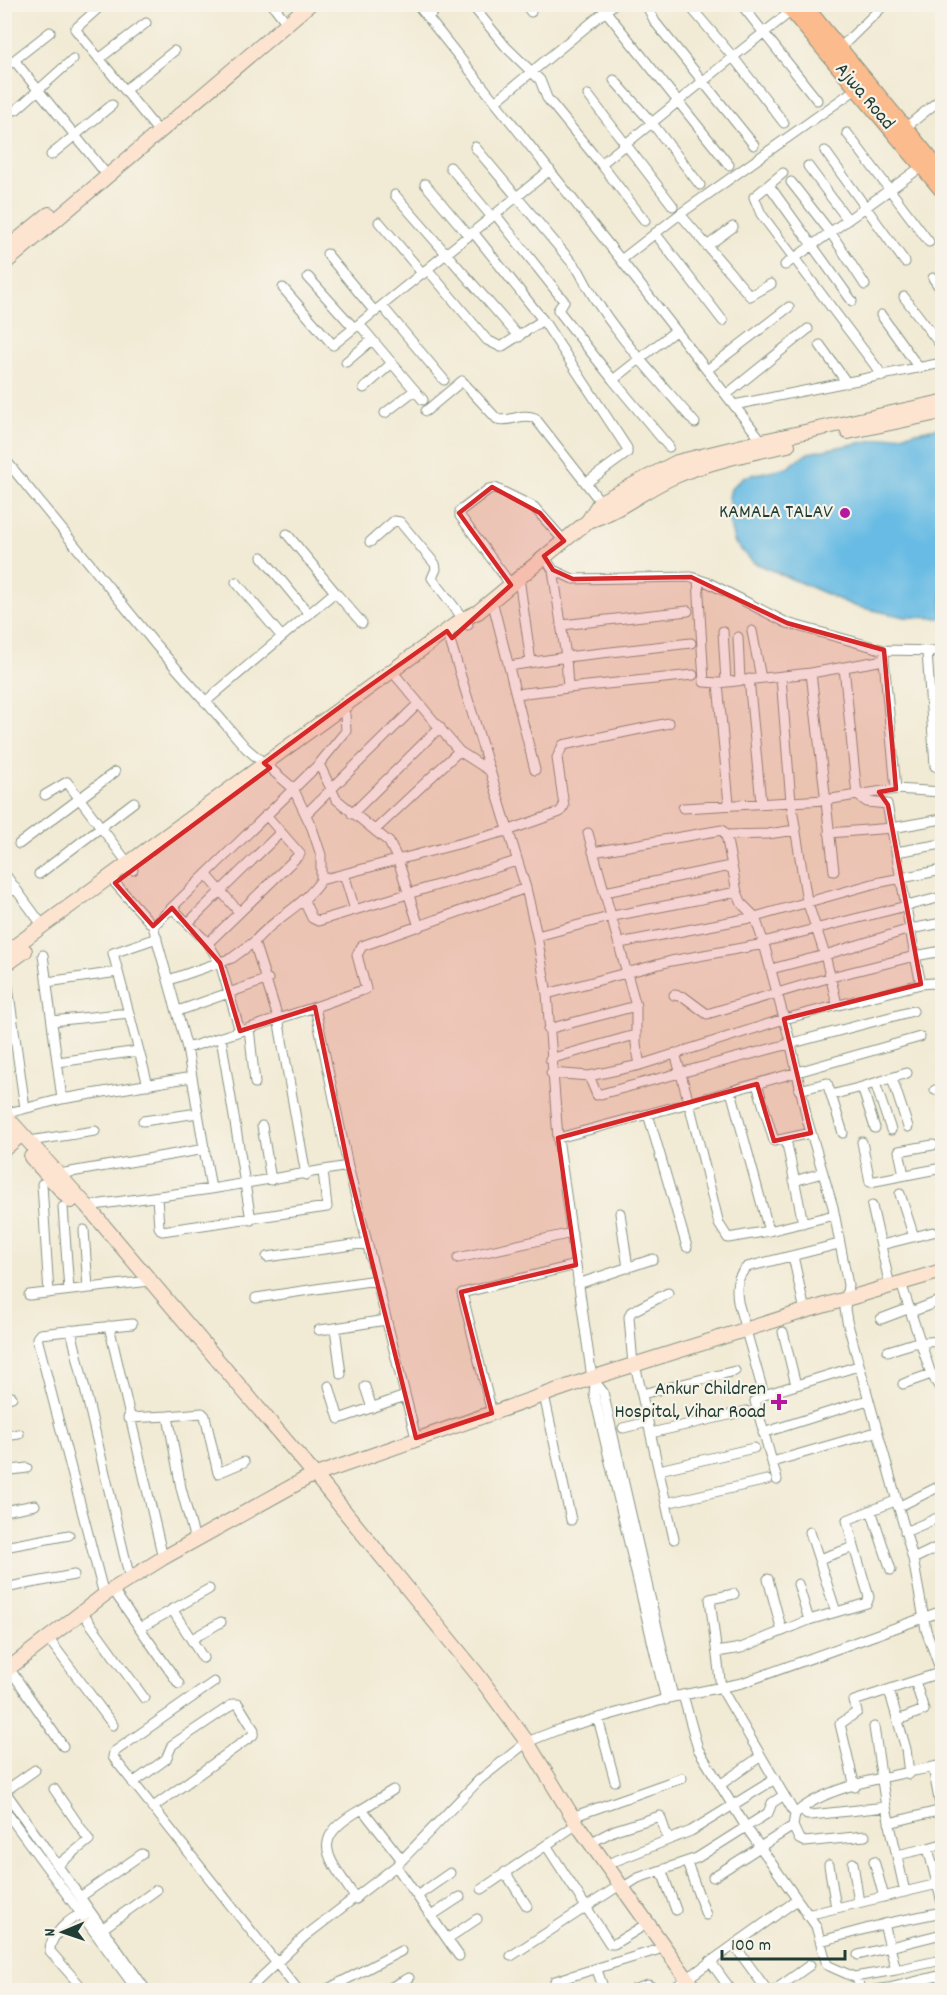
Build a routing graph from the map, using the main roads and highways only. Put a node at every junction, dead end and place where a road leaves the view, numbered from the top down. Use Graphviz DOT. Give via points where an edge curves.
graph roads {
  1 [pos="796,6"];
  2 [pos="861,85"];
  3 [pos="926,163"];
  4 [pos="942,174"];
  5 [pos="942,190"];
  1 -- 2 [label="main road, Ajwa Road"];
  1 -- 2 [label="main road, Ajwa Road" via="839,49"];
  2 -- 3 [label="main road, Ajwa Road"];
  2 -- 3 [label="main road, Ajwa Road" via="905,128"];
  3 -- 4 [label="main road, Ajwa Road"];
  3 -- 5 [label="main road, Ajwa Road"];
}
